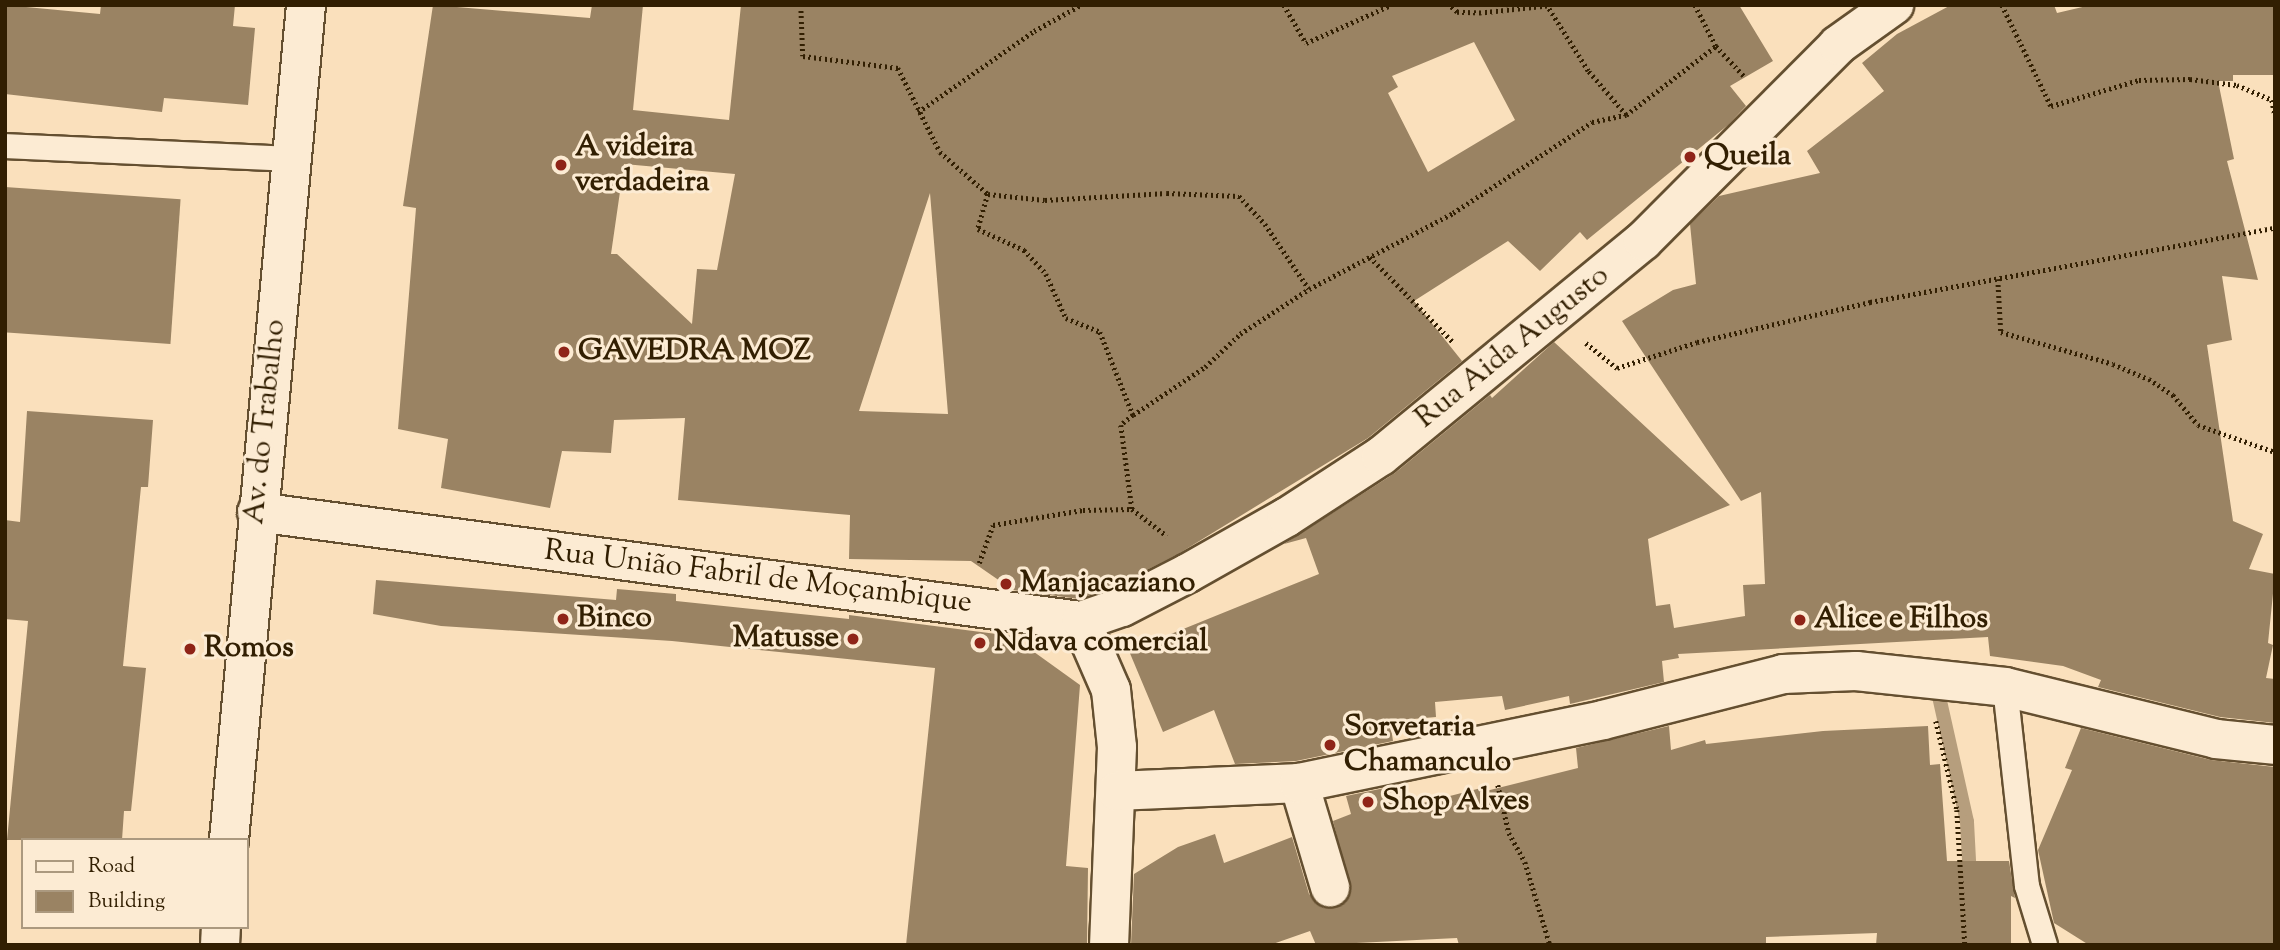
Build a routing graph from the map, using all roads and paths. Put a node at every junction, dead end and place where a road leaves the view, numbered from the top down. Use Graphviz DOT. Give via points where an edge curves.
graph roads {
  1 [pos="306,5"];
  2 [pos="801,5"];
  3 [pos="1081,5"];
  4 [pos="1284,5"];
  5 [pos="1391,5"];
  6 [pos="1449,5"];
  7 [pos="1695,5"];
  8 [pos="1894,5"];
  9 [pos="2002,5"];
  10 [pos="1716,46"];
  11 [pos="1772,111"];
  12 [pos="918,112"];
  13 [pos="1626,115"];
  14 [pos="2275,116"];
  15 [pos="5,146"];
  16 [pos="292,159"];
  17 [pos="988,194"];
  18 [pos="2275,228"];
  19 [pos="1370,257"];
  20 [pos="1997,279"];
  21 [pos="1309,289"];
  22 [pos="1552,314"];
  23 [pos="1482,373"];
  24 [pos="1133,415"];
  25 [pos="2275,452"];
  26 [pos="1132,509"];
  27 [pos="257,512"];
  28 [pos="1188,573"];
  29 [pos="956,604"];
  30 [pos="1081,621"];
  31 [pos="1926,678"];
  32 [pos="2005,687"];
  33 [pos="1488,743"];
  34 [pos="2275,744"];
  35 [pos="1299,783"];
  36 [pos="1117,791"];
  37 [pos="229,838"];
  38 [pos="1330,887"];
  39 [pos="1109,945"];
  40 [pos="1550,945"];
  41 [pos="1965,945"];
  42 [pos="2045,945"];
  1 -- 16 [label="street, Av. do Trabalho"];
  2 -- 12 [label="path" via="803,56 898,68"];
  3 -- 12 [label="path" via="1034,31"];
  4 -- 5 [label="path" via="1306,43"];
  6 -- 13 [label="path" via="1457,12 1481,13 1547,6 1588,71"];
  7 -- 10 [label="path"];
  8 -- 11 [label="street, Rua Aida Augusto" via="1838,45"];
  9 -- 14 [label="path" via="2050,106 2139,80 2190,79 2237,85 2272,100"];
  10 -- 11 [label="path"];
  10 -- 13 [label="path"];
  11 -- 22 [label="street, Rua Aida Augusto" via="1643,242"];
  12 -- 17 [label="path" via="940,152"];
  13 -- 19 [label="path" via="1592,122 1473,202"];
  15 -- 16 [label="lane"];
  16 -- 27 [label="street, Av. do Trabalho"];
  17 -- 21 [label="path" via="1045,200 1167,193 1239,196 1265,224"];
  17 -- 24 [label="path" via="978,229 1024,250 1046,274 1066,318 1100,332"];
  18 -- 20 [label="path"];
  19 -- 21 [label="path"];
  19 -- 23 [label="path"];
  20 -- 22 [label="path" via="1870,302 1697,342 1617,368"];
  20 -- 25 [label="path" via="2001,332 2149,379 2173,395 2198,425"];
  21 -- 24 [label="path" via="1240,334 1205,367"];
  22 -- 23 [label="street, Rua Aida Augusto"];
  23 -- 28 [label="street, Rua Aida Augusto" via="1381,456"];
  24 -- 26 [label="path" via="1121,425"];
  26 -- 28 [label="path" via="1171,539"];
  26 -- 29 [label="path" via="1083,510 993,525"];
  27 -- 29 [label="street, Rua União Fabril de Moçambique"];
  27 -- 37 [label="street, Av. do Trabalho"];
  28 -- 30 [label="street, Rua Aida Augusto" via="1122,607"];
  29 -- 30 [label="street, Rua União Fabril de Moçambique"];
  30 -- 36 [label="street" via="1111,690"];
  31 -- 32 [label="street"];
  31 -- 33 [label="street" via="1856,671 1783,674 1603,720"];
  31 -- 41 [label="path" via="1957,810"];
  32 -- 34 [label="street" via="2216,739"];
  32 -- 42 [label="lane" via="2027,886"];
  33 -- 35 [label="street"];
  33 -- 40 [label="path" via="1510,833 1525,862"];
  35 -- 36 [label="street"];
  35 -- 38 [label="street"];
  36 -- 39 [label="street"];
}
